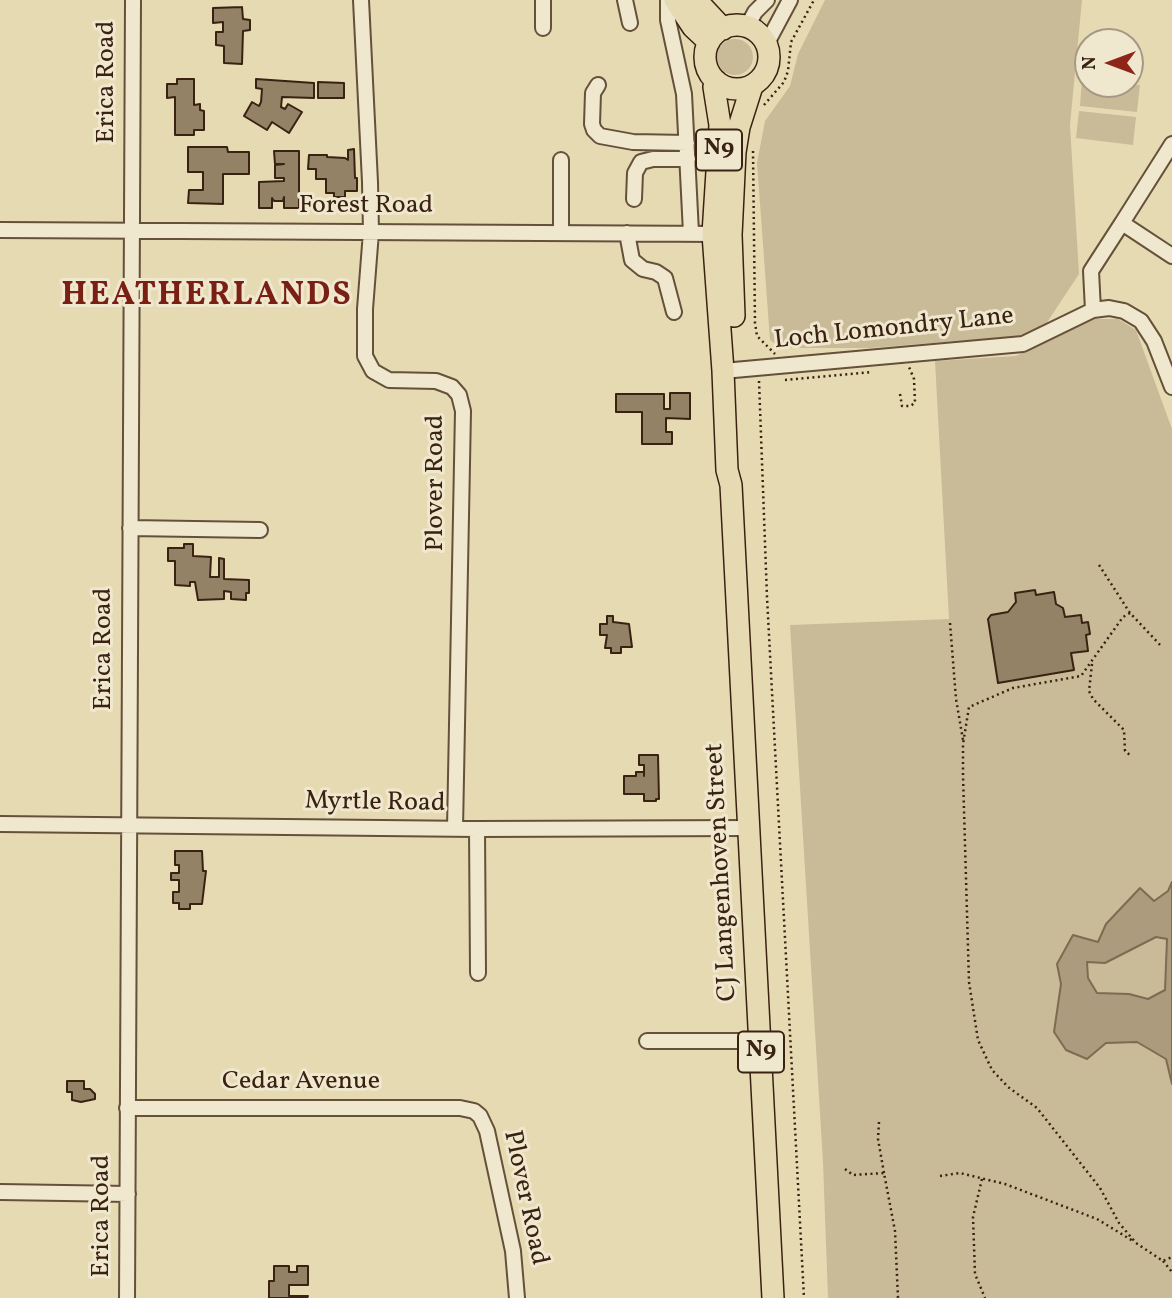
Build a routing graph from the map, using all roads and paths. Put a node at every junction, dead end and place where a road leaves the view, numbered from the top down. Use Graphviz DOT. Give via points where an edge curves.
graph roads {
  1 [pos="133,0"];
  2 [pos="361,0"];
  3 [pos="543,0"];
  4 [pos="625,0"];
  5 [pos="668,0"];
  6 [pos="675,0"];
  7 [pos="696,0"];
  8 [pos="767,0"];
  9 [pos="790,0"];
  10 [pos="814,0"];
  11 [pos="630,23"];
  12 [pos="747,27"];
  13 [pos="543,28"];
  14 [pos="716,35"];
  15 [pos="766,45"];
  16 [pos="716,81"];
  17 [pos="598,85"];
  18 [pos="751,86"];
  19 [pos="759,113"];
  20 [pos="753,143"];
  21 [pos="687,144"];
  22 [pos="1172,144"];
  23 [pos="688,159"];
  24 [pos="561,160"];
  25 [pos="634,200"];
  26 [pos="1122,223"];
  27 [pos="0,230"];
  28 [pos="131,231"];
  29 [pos="371,232"];
  30 [pos="561,233"];
  31 [pos="627,233"];
  32 [pos="691,233"];
  33 [pos="722,234"];
  34 [pos="1172,256"];
  35 [pos="1093,310"];
  36 [pos="674,312"];
  37 [pos="777,356"];
  38 [pos="902,365"];
  39 [pos="729,371"];
  40 [pos="876,371"];
  41 [pos="764,378"];
  42 [pos="783,379"];
  43 [pos="1172,387"];
  44 [pos="900,394"];
  45 [pos="130,528"];
  46 [pos="260,530"];
  47 [pos="1099,565"];
  48 [pos="1130,613"];
  49 [pos="950,623"];
  50 [pos="1162,647"];
  51 [pos="1092,661"];
  52 [pos="964,744"];
  53 [pos="1130,755"];
  54 [pos="0,824"];
  55 [pos="128,825"];
  56 [pos="749,828"];
  57 [pos="455,829"];
  58 [pos="477,829"];
  59 [pos="478,973"];
  60 [pos="647,1041"];
  61 [pos="760,1041"];
  62 [pos="127,1108"];
  63 [pos="474,1111"];
  64 [pos="879,1122"];
  65 [pos="845,1169"];
  66 [pos="884,1173"];
  67 [pos="940,1176"];
  68 [pos="982,1178"];
  69 [pos="0,1192"];
  70 [pos="128,1194"];
  71 [pos="1136,1243"];
  72 [pos="1172,1256"];
  73 [pos="1163,1261"];
  74 [pos="1172,1272"];
  75 [pos="127,1298"];
  76 [pos="517,1298"];
  77 [pos="773,1298"];
  78 [pos="804,1298"];
  79 [pos="898,1298"];
  80 [pos="985,1298"];
  1 -- 28 [label="street, Erica Road"];
  2 -- 29 [label="street, Plover Road"];
  3 -- 13 [label="street"];
  4 -- 11 [label="street"];
  5 -- 21 [label="street" via="668,20 684,88"];
  6 -- 14 [label="highway" via="693,27"];
  7 -- 14 [label="highway"];
  8 -- 12 [label="street"];
  9 -- 15 [label="street"];
  10 -- 19 [label="path" via="791,41 784,82"];
  12 -- 14 [label="highway" via="737,25"];
  12 -- 15 [label="highway"];
  14 -- 16 [label="highway, N9" via="706,65"];
  15 -- 18 [label="highway, N9" via="767,68"];
  16 -- 18 [label="highway" via="733,89"];
  16 -- 33 [label="highway, CJ Langenhoven Street / N9"];
  17 -- 21 [label="street" via="593,93 592,124 600,136"];
  18 -- 33 [label="highway, CJ Langenhoven Street / N9" via="738,127"];
  20 -- 37 [label="path" via="755,323 758,336"];
  21 -- 23 [label="street"];
  22 -- 26 [label="street"];
  23 -- 25 [label="street" via="641,162 635,173"];
  23 -- 32 [label="street"];
  24 -- 30 [label="street"];
  26 -- 34 [label="street"];
  26 -- 35 [label="street" via="1091,271"];
  27 -- 28 [label="street, Forest Road"];
  28 -- 29 [label="street, Forest Road"];
  28 -- 45 [label="street, Erica Road"];
  29 -- 30 [label="street, Forest Road"];
  29 -- 57 [label="street, Plover Road" via="364,343 368,365 389,380 445,383 459,395 463,411"];
  30 -- 31 [label="street, Forest Road"];
  31 -- 32 [label="street, Forest Road"];
  31 -- 36 [label="street" via="632,260 665,278"];
  32 -- 33 [label="street, Forest Road"];
  33 -- 39 [label="highway, CJ Langenhoven Street / N9"];
  35 -- 39 [label="street, Loch Lomondry Lane" via="1023,344"];
  35 -- 43 [label="street" via="1117,309 1141,321"];
  38 -- 44 [label="path" via="912,371 915,403 902,406"];
  39 -- 56 [label="highway, CJ Langenhoven Street / N9"];
  40 -- 42 [label="path"];
  41 -- 78 [label="path" via="758,384 765,557"];
  45 -- 46 [label="street"];
  45 -- 55 [label="street, Erica Road"];
  47 -- 48 [label="path"];
  48 -- 50 [label="path"];
  48 -- 51 [label="path"];
  49 -- 52 [label="path"];
  51 -- 52 [label="path" via="1081,676 1013,688 970,707"];
  51 -- 53 [label="path" via="1093,699 1124,730 1125,751"];
  52 -- 71 [label="path" via="969,982 978,1040 992,1070 1037,1108"];
  54 -- 55 [label="street, Myrtle Road"];
  55 -- 57 [label="street, Myrtle Road"];
  55 -- 62 [label="street, Erica Road"];
  56 -- 58 [label="street, Myrtle Road"];
  56 -- 61 [label="highway, CJ Langenhoven Street / N9"];
  57 -- 58 [label="street, Myrtle Road"];
  58 -- 59 [label="street"];
  60 -- 61 [label="street"];
  61 -- 77 [label="highway, CJ Langenhoven Street / N9"];
  62 -- 63 [label="street, Cedar Avenue"];
  62 -- 70 [label="street, Erica Road"];
  63 -- 76 [label="street, Plover Road" via="487,1131 509,1233"];
  64 -- 66 [label="path"];
  65 -- 66 [label="path" via="853,1175"];
  66 -- 79 [label="path" via="895,1231"];
  67 -- 68 [label="path" via="960,1173"];
  68 -- 71 [label="path" via="1097,1219"];
  68 -- 80 [label="path" via="973,1217 975,1274"];
  69 -- 70 [label="street"];
  70 -- 75 [label="street, Erica Road"];
  71 -- 73 [label="path"];
  72 -- 73 [label="path"];
  73 -- 74 [label="path"];
}
